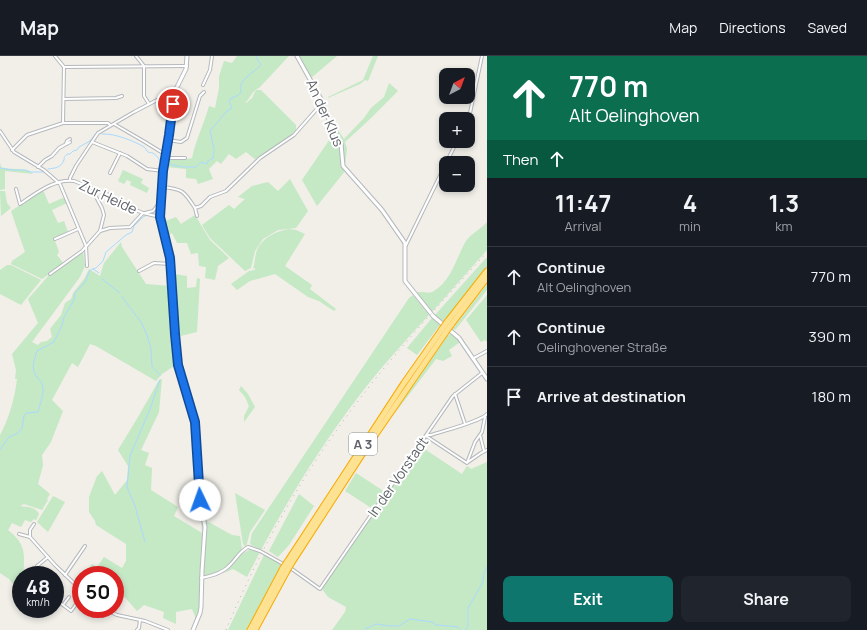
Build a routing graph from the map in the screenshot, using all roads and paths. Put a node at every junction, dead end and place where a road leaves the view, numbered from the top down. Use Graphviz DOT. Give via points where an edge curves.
graph roads {
  1 [pos="55,56"];
  2 [pos="136,56"];
  3 [pos="187,56"];
  4 [pos="212,56"];
  5 [pos="297,56"];
  6 [pos="482,56"];
  7 [pos="144,66"];
  8 [pos="187,66"];
  9 [pos="64,67"];
  10 [pos="203,85"];
  11 [pos="176,89"];
  12 [pos="204,92"];
  13 [pos="122,96"];
  14 [pos="64,99"];
  15 [pos="322,102"];
  16 [pos="149,104"];
  17 [pos="470,112"];
  18 [pos="63,123"];
  19 [pos="112,125"];
  20 [pos="0,131"];
  21 [pos="168,140"];
  22 [pos="70,141"];
  23 [pos="92,142"];
  24 [pos="454,148"];
  25 [pos="12,150"];
  26 [pos="120,153"];
  27 [pos="166,156"];
  28 [pos="185,158"];
  29 [pos="38,167"];
  30 [pos="163,171"];
  31 [pos="110,173"];
  32 [pos="70,180"];
  33 [pos="59,182"];
  34 [pos="164,188"];
  35 [pos="16,189"];
  36 [pos="97,191"];
  37 [pos="159,205"];
  38 [pos="195,208"];
  39 [pos="145,214"];
  40 [pos="197,216"];
  41 [pos="160,217"];
  42 [pos="78,229"];
  43 [pos="100,231"];
  44 [pos="55,239"];
  45 [pos="406,245"];
  46 [pos="86,246"];
  47 [pos="171,264"];
  48 [pos="86,266"];
  49 [pos="139,271"];
  50 [pos="487,271"];
  51 [pos="50,274"];
  52 [pos="487,278"];
  53 [pos="449,324"];
  54 [pos="487,351"];
  55 [pos="474,358"];
  56 [pos="483,372"];
  57 [pos="487,379"];
  58 [pos="455,394"];
  59 [pos="487,414"];
  60 [pos="485,417"];
  61 [pos="465,424"];
  62 [pos="480,435"];
  63 [pos="426,436"];
  64 [pos="486,450"];
  65 [pos="468,462"];
  66 [pos="34,524"];
  67 [pos="19,534"];
  68 [pos="30,537"];
  69 [pos="85,546"];
  70 [pos="48,557"];
  71 [pos="37,566"];
  72 [pos="285,569"];
  73 [pos="65,575"];
  74 [pos="202,578"];
  75 [pos="72,582"];
  76 [pos="69,596"];
  77 [pos="64,604"];
  78 [pos="64,606"];
  79 [pos="72,610"];
  80 [pos="124,617"];
  81 [pos="140,620"];
  82 [pos="137,630"];
  83 [pos="168,630"];
  84 [pos="193,630"];
  85 [pos="250,630"];
  86 [pos="255,630"];
  1 -- 9 [label="street"];
  2 -- 7 [label="street"];
  3 -- 8 [label="main road"];
  4 -- 10 [label="street" via="210,70"];
  5 -- 15 [label="main road, An der Klus"];
  6 -- 17 [label="street"];
  7 -- 8 [label="street"];
  7 -- 9 [label="street"];
  7 -- 16 [label="street" via="144,96"];
  8 -- 11 [label="main road"];
  9 -- 14 [label="street"];
  11 -- 16 [label="street"];
  11 -- 21 [label="main road"];
  12 -- 21 [label="street" via="200,96 185,140"];
  13 -- 14 [label="street"];
  14 -- 18 [label="street"];
  15 -- 38 [label="street" via="289,138 260,158 226,191 210,197"];
  15 -- 45 [label="main road, An der Klus" via="342,144 342,166 382,210"];
  16 -- 19 [label="street"];
  18 -- 19 [label="street"];
  18 -- 25 [label="street" via="27,135"];
  19 -- 23 [label="street" via="98,133"];
  19 -- 27 [label="street"];
  20 -- 25 [label="street"];
  21 -- 27 [label="main road"];
  22 -- 29 [label="street"];
  23 -- 26 [label="street"];
  23 -- 32 [label="street"];
  24 -- 45 [label="street"];
  25 -- 29 [label="street"];
  26 -- 30 [label="street" via="147,169"];
  26 -- 31 [label="street"];
  27 -- 28 [label="street"];
  27 -- 30 [label="main road"];
  29 -- 33 [label="street"];
  30 -- 34 [label="main road"];
  32 -- 33 [label="street, Zur Heide"];
  32 -- 36 [label="street, Zur Heide"];
  33 -- 35 [label="street, Zur Heide" via="44,188 20,204"];
  33 -- 42 [label="street"];
  34 -- 37 [label="main road"];
  34 -- 38 [label="street" via="182,191"];
  36 -- 39 [label="street, Zur Heide"];
  36 -- 43 [label="street" via="95,195 104,215"];
  37 -- 39 [label="street, Zur Heide"];
  37 -- 41 [label="main road"];
  38 -- 40 [label="street"];
  39 -- 41 [label="street, Zur Heide"];
  39 -- 43 [label="street" via="130,227"];
  41 -- 47 [label="main road"];
  42 -- 44 [label="street"];
  42 -- 46 [label="street"];
  43 -- 46 [label="street"];
  45 -- 55 [label="main road" via="405,281 433,316 459,338"];
  46 -- 48 [label="street"];
  46 -- 51 [label="street"];
  47 -- 49 [label="street" via="154,263"];
  47 -- 74 [label="main road" via="178,365 195,422 205,534"];
  50 -- 53 [label="highway, A 3"];
  52 -- 53 [label="highway, A 3"];
  53 -- 72 [label="highway, A 3, bridge" via="404,383"];
  54 -- 55 [label="street"];
  55 -- 56 [label="main road"];
  56 -- 57 [label="main road"];
  56 -- 58 [label="street, In der Vorstadt"];
  58 -- 61 [label="street"];
  58 -- 63 [label="street, In der Vorstadt"];
  59 -- 60 [label="street"];
  60 -- 61 [label="street"];
  60 -- 62 [label="street"];
  61 -- 63 [label="street"];
  62 -- 64 [label="street"];
  62 -- 65 [label="street"];
  63 -- 65 [label="street"];
  63 -- 74 [label="street, In der Vorstadt" via="320,589 282,563 252,547 243,550 225,570"];
  64 -- 65 [label="street"];
  66 -- 68 [label="street" via="30,530"];
  67 -- 68 [label="street"];
  68 -- 70 [label="street"];
  69 -- 73 [label="street"];
  70 -- 71 [label="street"];
  70 -- 73 [label="street"];
  72 -- 85 [label="highway, A 3"];
  72 -- 86 [label="highway, A 3"];
  73 -- 75 [label="street"];
  74 -- 84 [label="main road" via="200,613"];
  76 -- 77 [label="street"];
  78 -- 79 [label="street"];
  80 -- 81 [label="street"];
  81 -- 82 [label="street"];
  81 -- 83 [label="street"];
}
